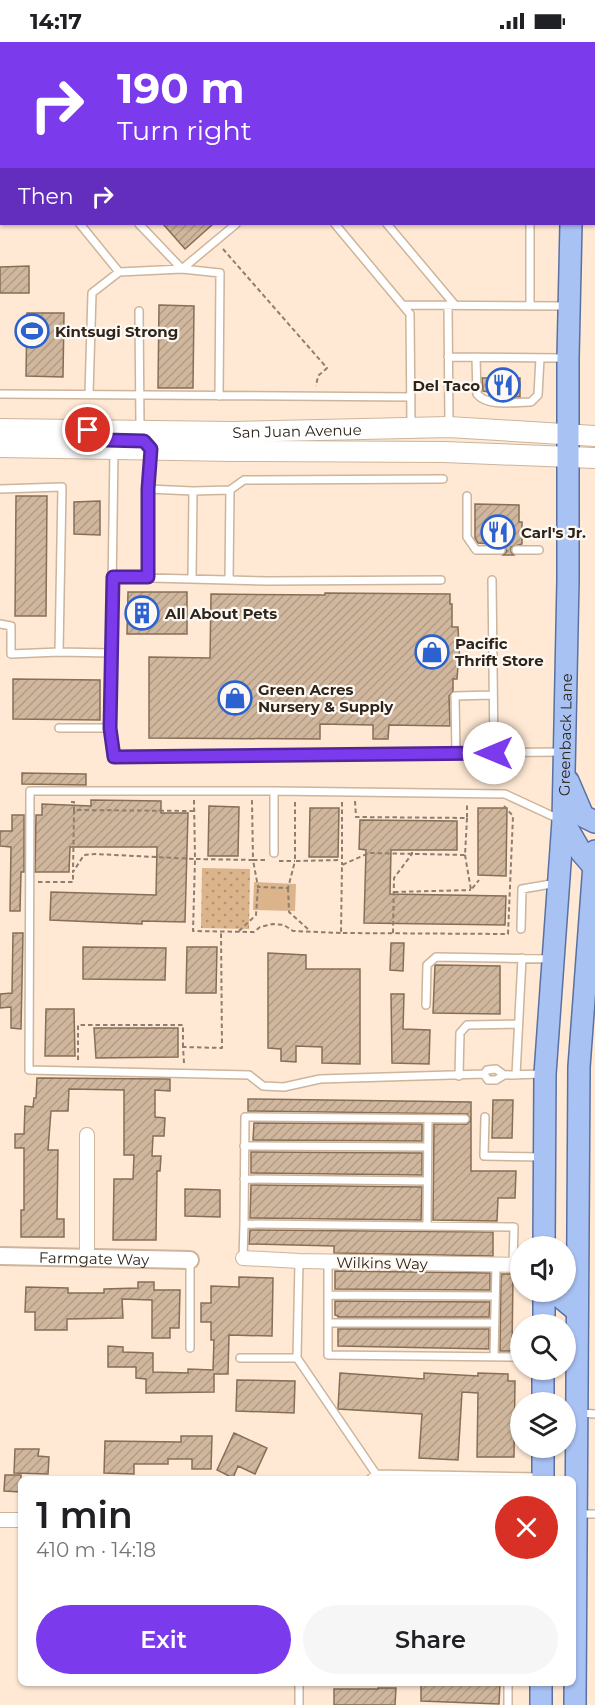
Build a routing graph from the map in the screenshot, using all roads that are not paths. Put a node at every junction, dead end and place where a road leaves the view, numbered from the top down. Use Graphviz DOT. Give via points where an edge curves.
graph roads {
  1 [pos="81,225"];
  2 [pos="140,225"];
  3 [pos="235,225"];
  4 [pos="336,225"];
  5 [pos="388,225"];
  6 [pos="530,225"];
  7 [pos="571,225"];
  8 [pos="182,270"];
  9 [pos="119,272"];
  10 [pos="404,305"];
  11 [pos="451,305"];
  12 [pos="530,306"];
  13 [pos="568,306"];
  14 [pos="140,311"];
  15 [pos="448,357"];
  16 [pos="476,357"];
  17 [pos="540,358"];
  18 [pos="568,358"];
  19 [pos="0,394"];
  20 [pos="89,394"];
  21 [pos="140,395"];
  22 [pos="219,396"];
  23 [pos="411,397"];
  24 [pos="449,427"];
  25 [pos="411,428"];
  26 [pos="0,429"];
  27 [pos="88,430"];
  28 [pos="140,430"];
  29 [pos="232,432"];
  30 [pos="569,434"];
  31 [pos="595,436"];
  32 [pos="0,447"];
  33 [pos="114,449"];
  34 [pos="151,449"];
  35 [pos="569,456"];
  36 [pos="595,458"];
  37 [pos="443,479"];
  38 [pos="0,489"];
  39 [pos="148,489"];
  40 [pos="230,490"];
  41 [pos="193,491"];
  42 [pos="467,496"];
  43 [pos="501,550"];
  44 [pos="516,550"];
  45 [pos="539,550"];
  46 [pos="113,577"];
  47 [pos="148,577"];
  48 [pos="192,579"];
  49 [pos="229,580"];
  50 [pos="441,580"];
  51 [pos="492,580"];
  52 [pos="0,624"];
  53 [pos="59,652"];
  54 [pos="112,653"];
  55 [pos="493,695"];
  56 [pos="59,728"];
  57 [pos="110,728"];
  58 [pos="456,753"];
  59 [pos="494,753"];
  60 [pos="564,760"];
  61 [pos="274,791"];
  62 [pos="563,821"];
  63 [pos="595,822"];
  64 [pos="274,853"];
  65 [pos="595,859"];
  66 [pos="560,882"];
  67 [pos="593,905"];
  68 [pos="521,929"];
  69 [pos="592,936"];
  70 [pos="522,958"];
  71 [pos="554,959"];
  72 [pos="588,1002"];
  73 [pos="426,1005"];
  74 [pos="518,1024"];
  75 [pos="545,1074"];
  76 [pos="516,1075"];
  77 [pos="459,1076"];
  78 [pos="485,1118"];
  79 [pos="428,1119"];
  80 [pos="465,1119"];
  81 [pos="87,1135"];
  82 [pos="244,1146"];
  83 [pos="427,1147"];
  84 [pos="545,1157"];
  85 [pos="244,1179"];
  86 [pos="427,1181"];
  87 [pos="244,1224"];
  88 [pos="427,1226"];
  89 [pos="515,1236"];
  90 [pos="544,1236"];
  91 [pos="0,1256"];
  92 [pos="243,1258"];
  93 [pos="87,1259"];
  94 [pos="190,1260"];
  95 [pos="299,1261"];
  96 [pos="328,1262"];
  97 [pos="496,1265"];
  98 [pos="510,1265"];
  99 [pos="328,1296"];
  100 [pos="495,1296"];
  101 [pos="566,1302"];
  102 [pos="577,1311"];
  103 [pos="328,1323"];
  104 [pos="494,1323"];
  105 [pos="190,1348"];
  106 [pos="494,1357"];
  107 [pos="510,1357"];
  108 [pos="240,1358"];
  109 [pos="297,1358"];
  110 [pos="586,1414"];
  111 [pos="543,1458"];
  112 [pos="373,1476"];
  113 [pos="543,1476"];
  114 [pos="586,1514"];
  115 [pos="0,1520"];
  116 [pos="18,1520"];
  117 [pos="299,1686"];
  118 [pos="508,1686"];
  119 [pos="542,1686"];
  120 [pos="299,1705"];
  121 [pos="508,1705"];
  122 [pos="541,1705"];
  123 [pos="575,1705"];
  1 -- 9 [label="lane"];
  2 -- 8 [label="lane"];
  3 -- 8 [label="lane"];
  4 -- 10 [label="lane"];
  5 -- 11 [label="lane"];
  6 -- 12 [label="lane"];
  7 -- 13 [label="main road, Greenback Lane"];
  8 -- 9 [label="lane"];
  8 -- 22 [label="lane" via="220,273"];
  9 -- 20 [label="lane" via="92,293"];
  10 -- 11 [label="lane"];
  10 -- 23 [label="lane" via="410,314"];
  11 -- 12 [label="lane"];
  11 -- 15 [label="lane"];
  12 -- 13 [label="lane"];
  13 -- 18 [label="main road, Greenback Lane"];
  14 -- 21 [label="lane"];
  15 -- 16 [label="lane"];
  15 -- 24 [label="lane"];
  16 -- 17 [label="lane"];
  16 -- 17 [label="lane" via="480,398 531,402 538,395"];
  17 -- 18 [label="lane"];
  18 -- 30 [label="main road, Greenback Lane"];
  19 -- 20 [label="lane"];
  20 -- 21 [label="lane"];
  21 -- 22 [label="lane"];
  21 -- 28 [label="lane"];
  22 -- 23 [label="lane"];
  23 -- 25 [label="lane"];
  24 -- 25 [label="main road, San Juan Avenue"];
  24 -- 30 [label="main road, San Juan Avenue"];
  25 -- 29 [label="main road, San Juan Avenue"];
  26 -- 27 [label="main road, San Juan Avenue"];
  27 -- 28 [label="main road, San Juan Avenue"];
  27 -- 34 [label="main road" via="106,440 144,441"];
  28 -- 29 [label="main road, San Juan Avenue"];
  29 -- 34 [label="main road" via="222,441 174,441"];
  30 -- 31 [label="main road, San Juan Avenue"];
  30 -- 35 [label="main road, Greenback Lane"];
  32 -- 33 [label="main road, San Juan Avenue"];
  33 -- 34 [label="main road, San Juan Avenue"];
  33 -- 46 [label="lane"];
  34 -- 35 [label="main road, San Juan Avenue"];
  34 -- 39 [label="lane"];
  35 -- 36 [label="main road, San Juan Avenue"];
  35 -- 60 [label="main road, Greenback Lane"];
  37 -- 40 [label="lane" via="244,480"];
  38 -- 53 [label="lane" via="62,487"];
  39 -- 41 [label="lane"];
  39 -- 47 [label="lane"];
  40 -- 41 [label="lane"];
  40 -- 49 [label="lane"];
  41 -- 48 [label="lane"];
  42 -- 43 [label="lane" via="466,537 476,550"];
  44 -- 45 [label="lane"];
  46 -- 47 [label="lane"];
  46 -- 54 [label="lane"];
  47 -- 48 [label="lane"];
  48 -- 49 [label="lane"];
  49 -- 50 [label="lane"];
  51 -- 55 [label="lane"];
  52 -- 53 [label="lane" via="11,626 11,654"];
  53 -- 54 [label="lane"];
  54 -- 57 [label="lane"];
  55 -- 58 [label="lane" via="455,696"];
  55 -- 59 [label="lane"];
  56 -- 57 [label="lane"];
  57 -- 58 [label="lane" via="114,757"];
  58 -- 59 [label="lane"];
  59 -- 60 [label="lane"];
  60 -- 62 [label="main road, Greenback Lane"];
  60 -- 63 [label="main road" via="576,802 583,816"];
  61 -- 62 [label="lane" via="505,794"];
  61 -- 64 [label="lane"];
  61 -- 77 [label="lane" via="30,791 29,1070 249,1075 263,1086 284,1087 320,1079"];
  62 -- 65 [label="main road" via="580,852"];
  62 -- 66 [label="main road, Greenback Lane"];
  65 -- 67 [label="main road"];
  66 -- 68 [label="lane" via="522,889"];
  66 -- 71 [label="main road, Greenback Lane"];
  67 -- 69 [label="main road"];
  69 -- 72 [label="main road"];
  70 -- 71 [label="lane"];
  70 -- 73 [label="lane" via="436,957 427,965"];
  70 -- 74 [label="lane"];
  71 -- 75 [label="main road, Greenback Lane"];
  72 -- 102 [label="main road" via="579,1067 583,1142"];
  74 -- 76 [label="lane"];
  74 -- 77 [label="lane" via="467,1025 460,1033"];
  75 -- 76 [label="lane"];
  75 -- 84 [label="main road, Greenback Lane"];
  76 -- 77 [label="lane" via="496,1080 488,1080 484,1074"];
  78 -- 84 [label="lane" via="484,1156"];
  79 -- 80 [label="lane"];
  79 -- 82 [label="lane" via="245,1117"];
  79 -- 83 [label="lane"];
  81 -- 93 [label="street"];
  82 -- 83 [label="lane"];
  82 -- 85 [label="lane"];
  83 -- 86 [label="lane"];
  84 -- 90 [label="main road, Greenback Lane"];
  85 -- 86 [label="lane"];
  85 -- 87 [label="lane"];
  86 -- 88 [label="lane"];
  87 -- 88 [label="lane"];
  87 -- 92 [label="lane"];
  88 -- 89 [label="lane" via="514,1227"];
  91 -- 93 [label="street, Farmgate Way"];
  92 -- 95 [label="street, Wilkins Way"];
  93 -- 94 [label="street, Farmgate Way"];
  94 -- 105 [label="lane"];
  95 -- 96 [label="street, Wilkins Way"];
  95 -- 109 [label="lane"];
  96 -- 97 [label="street, Wilkins Way"];
  96 -- 99 [label="lane"];
  97 -- 98 [label="street, Wilkins Way"];
  97 -- 100 [label="lane"];
  99 -- 100 [label="lane"];
  99 -- 103 [label="lane"];
  100 -- 104 [label="lane"];
  101 -- 102 [label="main road"];
  102 -- 110 [label="main road"];
  103 -- 104 [label="lane"];
  103 -- 106 [label="lane" via="328,1355"];
  104 -- 106 [label="lane"];
  106 -- 107 [label="lane"];
  108 -- 109 [label="lane"];
  109 -- 112 [label="lane"];
  110 -- 114 [label="main road"];
  111 -- 113 [label="main road"];
  114 -- 123 [label="main road"];
  115 -- 116 [label="street"];
  117 -- 120 [label="lane"];
  118 -- 121 [label="lane"];
  119 -- 122 [label="main road"];
}
